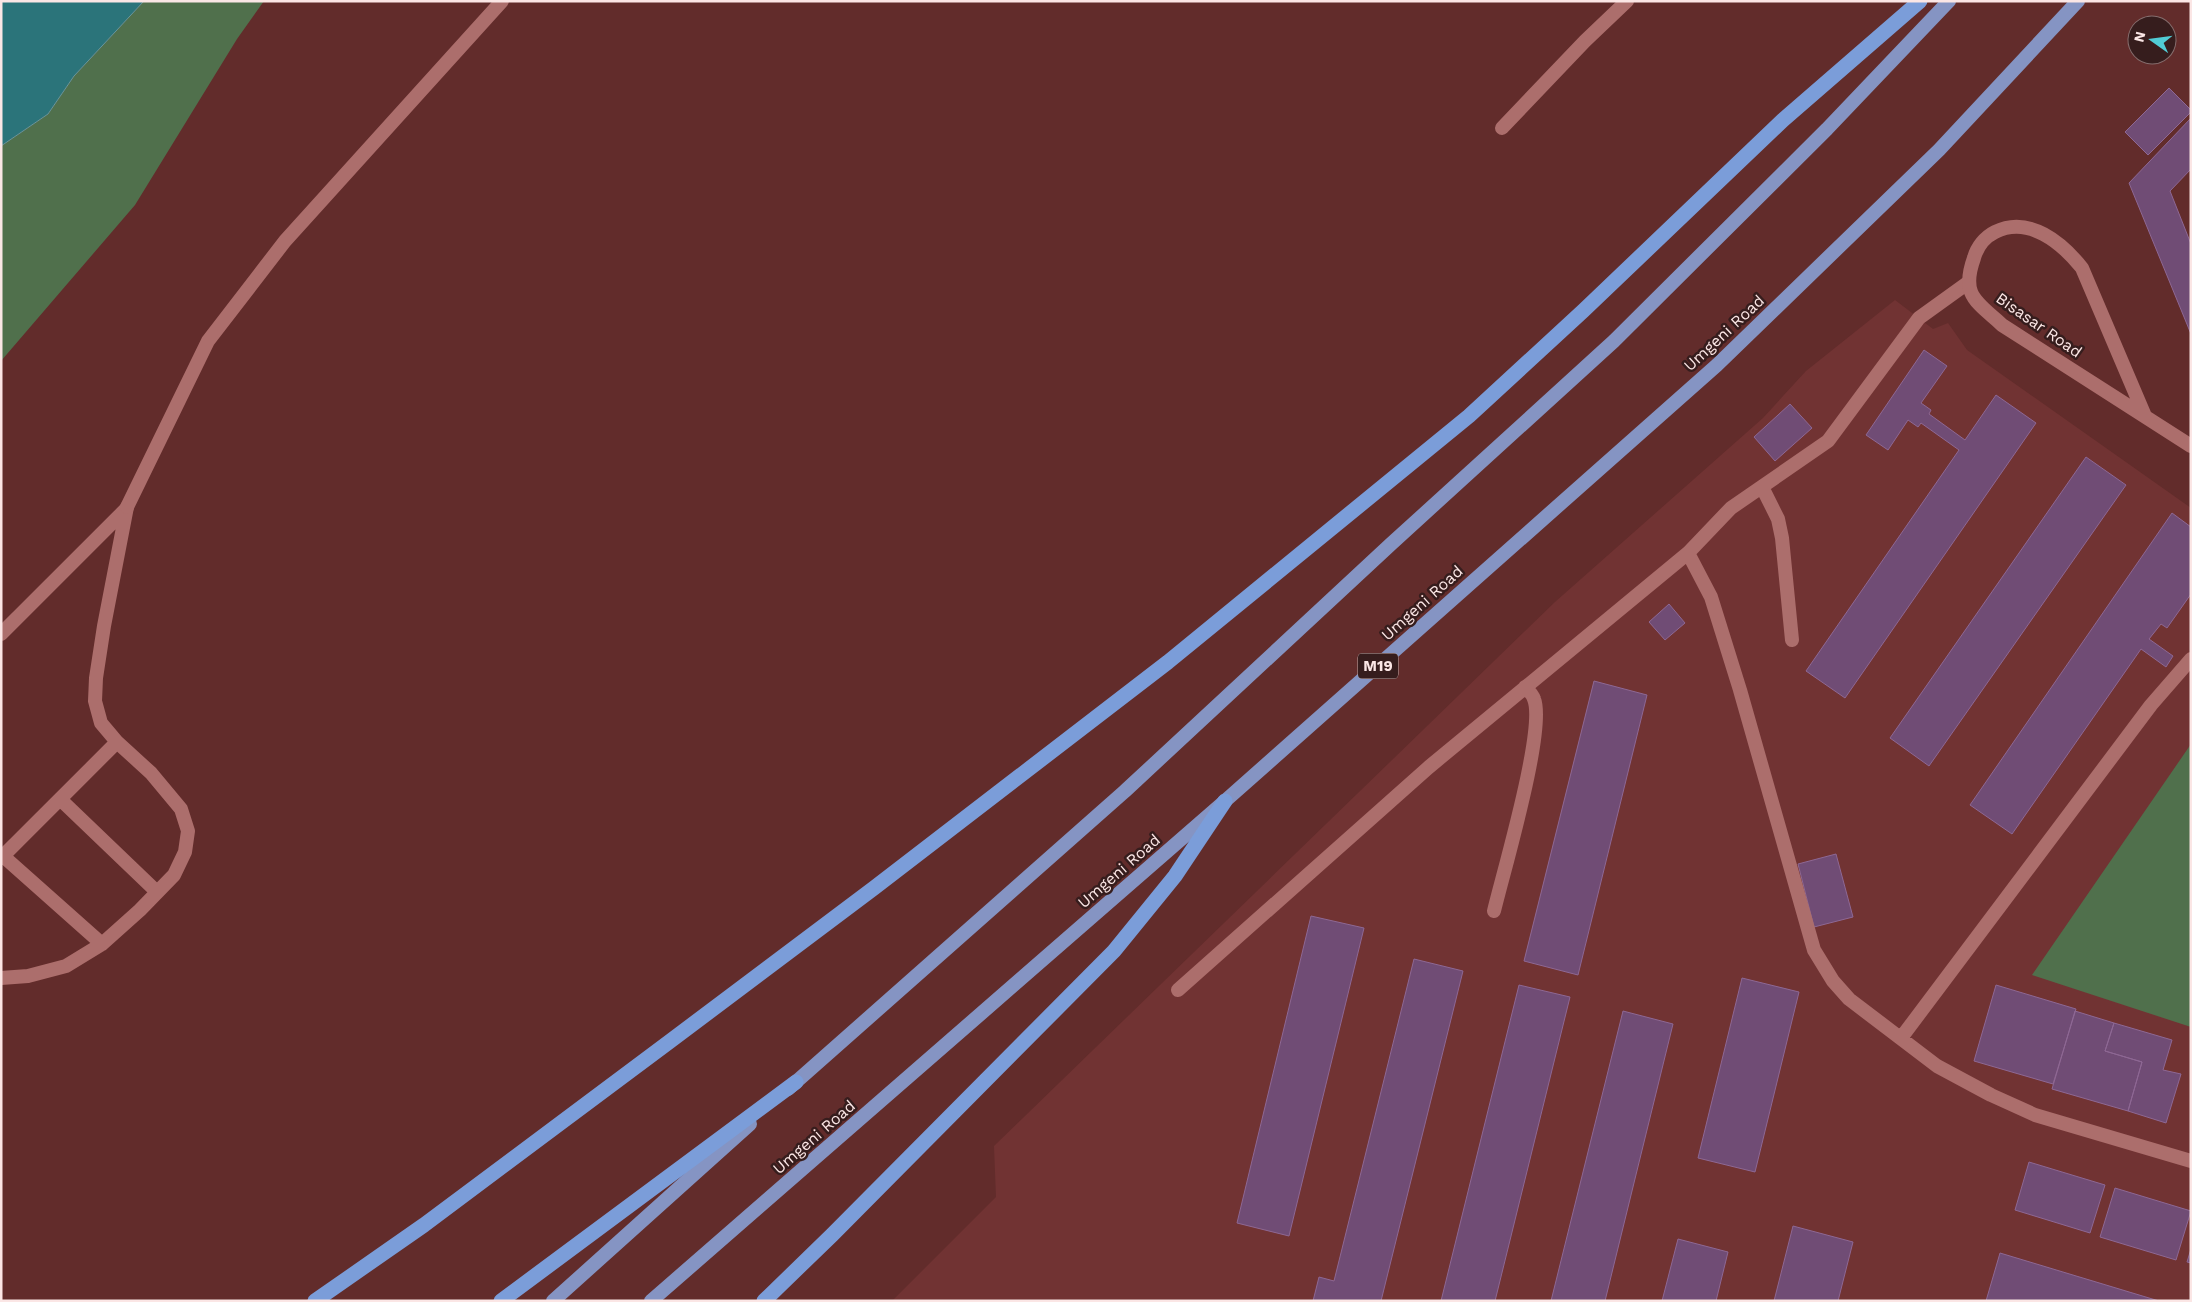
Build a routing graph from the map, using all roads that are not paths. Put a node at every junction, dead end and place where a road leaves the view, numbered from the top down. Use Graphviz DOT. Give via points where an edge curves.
graph roads {
  1 [pos="502,1"];
  2 [pos="1627,1"];
  3 [pos="1920,1"];
  4 [pos="1949,1"];
  5 [pos="2078,1"];
  6 [pos="1502,128"];
  7 [pos="1969,282"];
  8 [pos="2145,416"];
  9 [pos="2191,446"];
  10 [pos="1762,488"];
  11 [pos="128,508"];
  12 [pos="1688,553"];
  13 [pos="1,634"];
  14 [pos="1792,640"];
  15 [pos="2191,659"];
  16 [pos="1526,686"];
  17 [pos="117,742"];
  18 [pos="60,800"];
  19 [pos="1225,801"];
  20 [pos="2,857"];
  21 [pos="157,892"];
  22 [pos="1494,911"];
  23 [pos="102,944"];
  24 [pos="1,978"];
  25 [pos="1178,990"];
  26 [pos="1901,1038"];
  27 [pos="796,1082"];
  28 [pos="2191,1161"];
  29 [pos="315,1301"];
  30 [pos="501,1301"];
  31 [pos="554,1301"];
  32 [pos="651,1301"];
  33 [pos="764,1301"];
  1 -- 11 [label="street" via="286,241 208,341"];
  2 -- 6 [label="street"];
  3 -- 29 [label="highway" via="1783,120 1469,416 1168,662 669,1042 424,1225"];
  4 -- 27 [label="highway" via="1827,129 1614,341 1125,791"];
  5 -- 19 [label="highway, Umgeni Road / M19" via="1939,150 1717,365"];
  7 -- 8 [label="street, Bisasar Road" via="1976,301 2002,325"];
  7 -- 8 [label="street" via="1970,270 1980,246 1989,235 2017,226 2057,242 2082,268"];
  7 -- 10 [label="street" via="1919,318 1828,441"];
  8 -- 9 [label="street, Bisasar Road"];
  10 -- 12 [label="street" via="1731,508"];
  10 -- 14 [label="street" via="1778,519 1782,538"];
  11 -- 13 [label="street"];
  11 -- 17 [label="street" via="104,626 95,701 101,723"];
  12 -- 16 [label="street"];
  12 -- 26 [label="street" via="1711,596 1814,950 1832,981 1849,999"];
  15 -- 26 [label="street" via="2151,705"];
  16 -- 22 [label="street" via="1535,700 1536,727"];
  16 -- 25 [label="street" via="1429,767"];
  17 -- 18 [label="street"];
  17 -- 21 [label="street" via="151,773 181,809 188,831 182,860 174,875"];
  18 -- 20 [label="street"];
  18 -- 21 [label="street"];
  19 -- 32 [label="highway, Umgeni Road / M19"];
  19 -- 33 [label="highway" via="1175,876 1114,951"];
  20 -- 23 [label="street"];
  21 -- 23 [label="street"];
  23 -- 24 [label="street" via="66,966 28,976"];
  26 -- 28 [label="street" via="1937,1066 2035,1115"];
  27 -- 30 [label="highway"];
  27 -- 31 [label="highway"];
}
